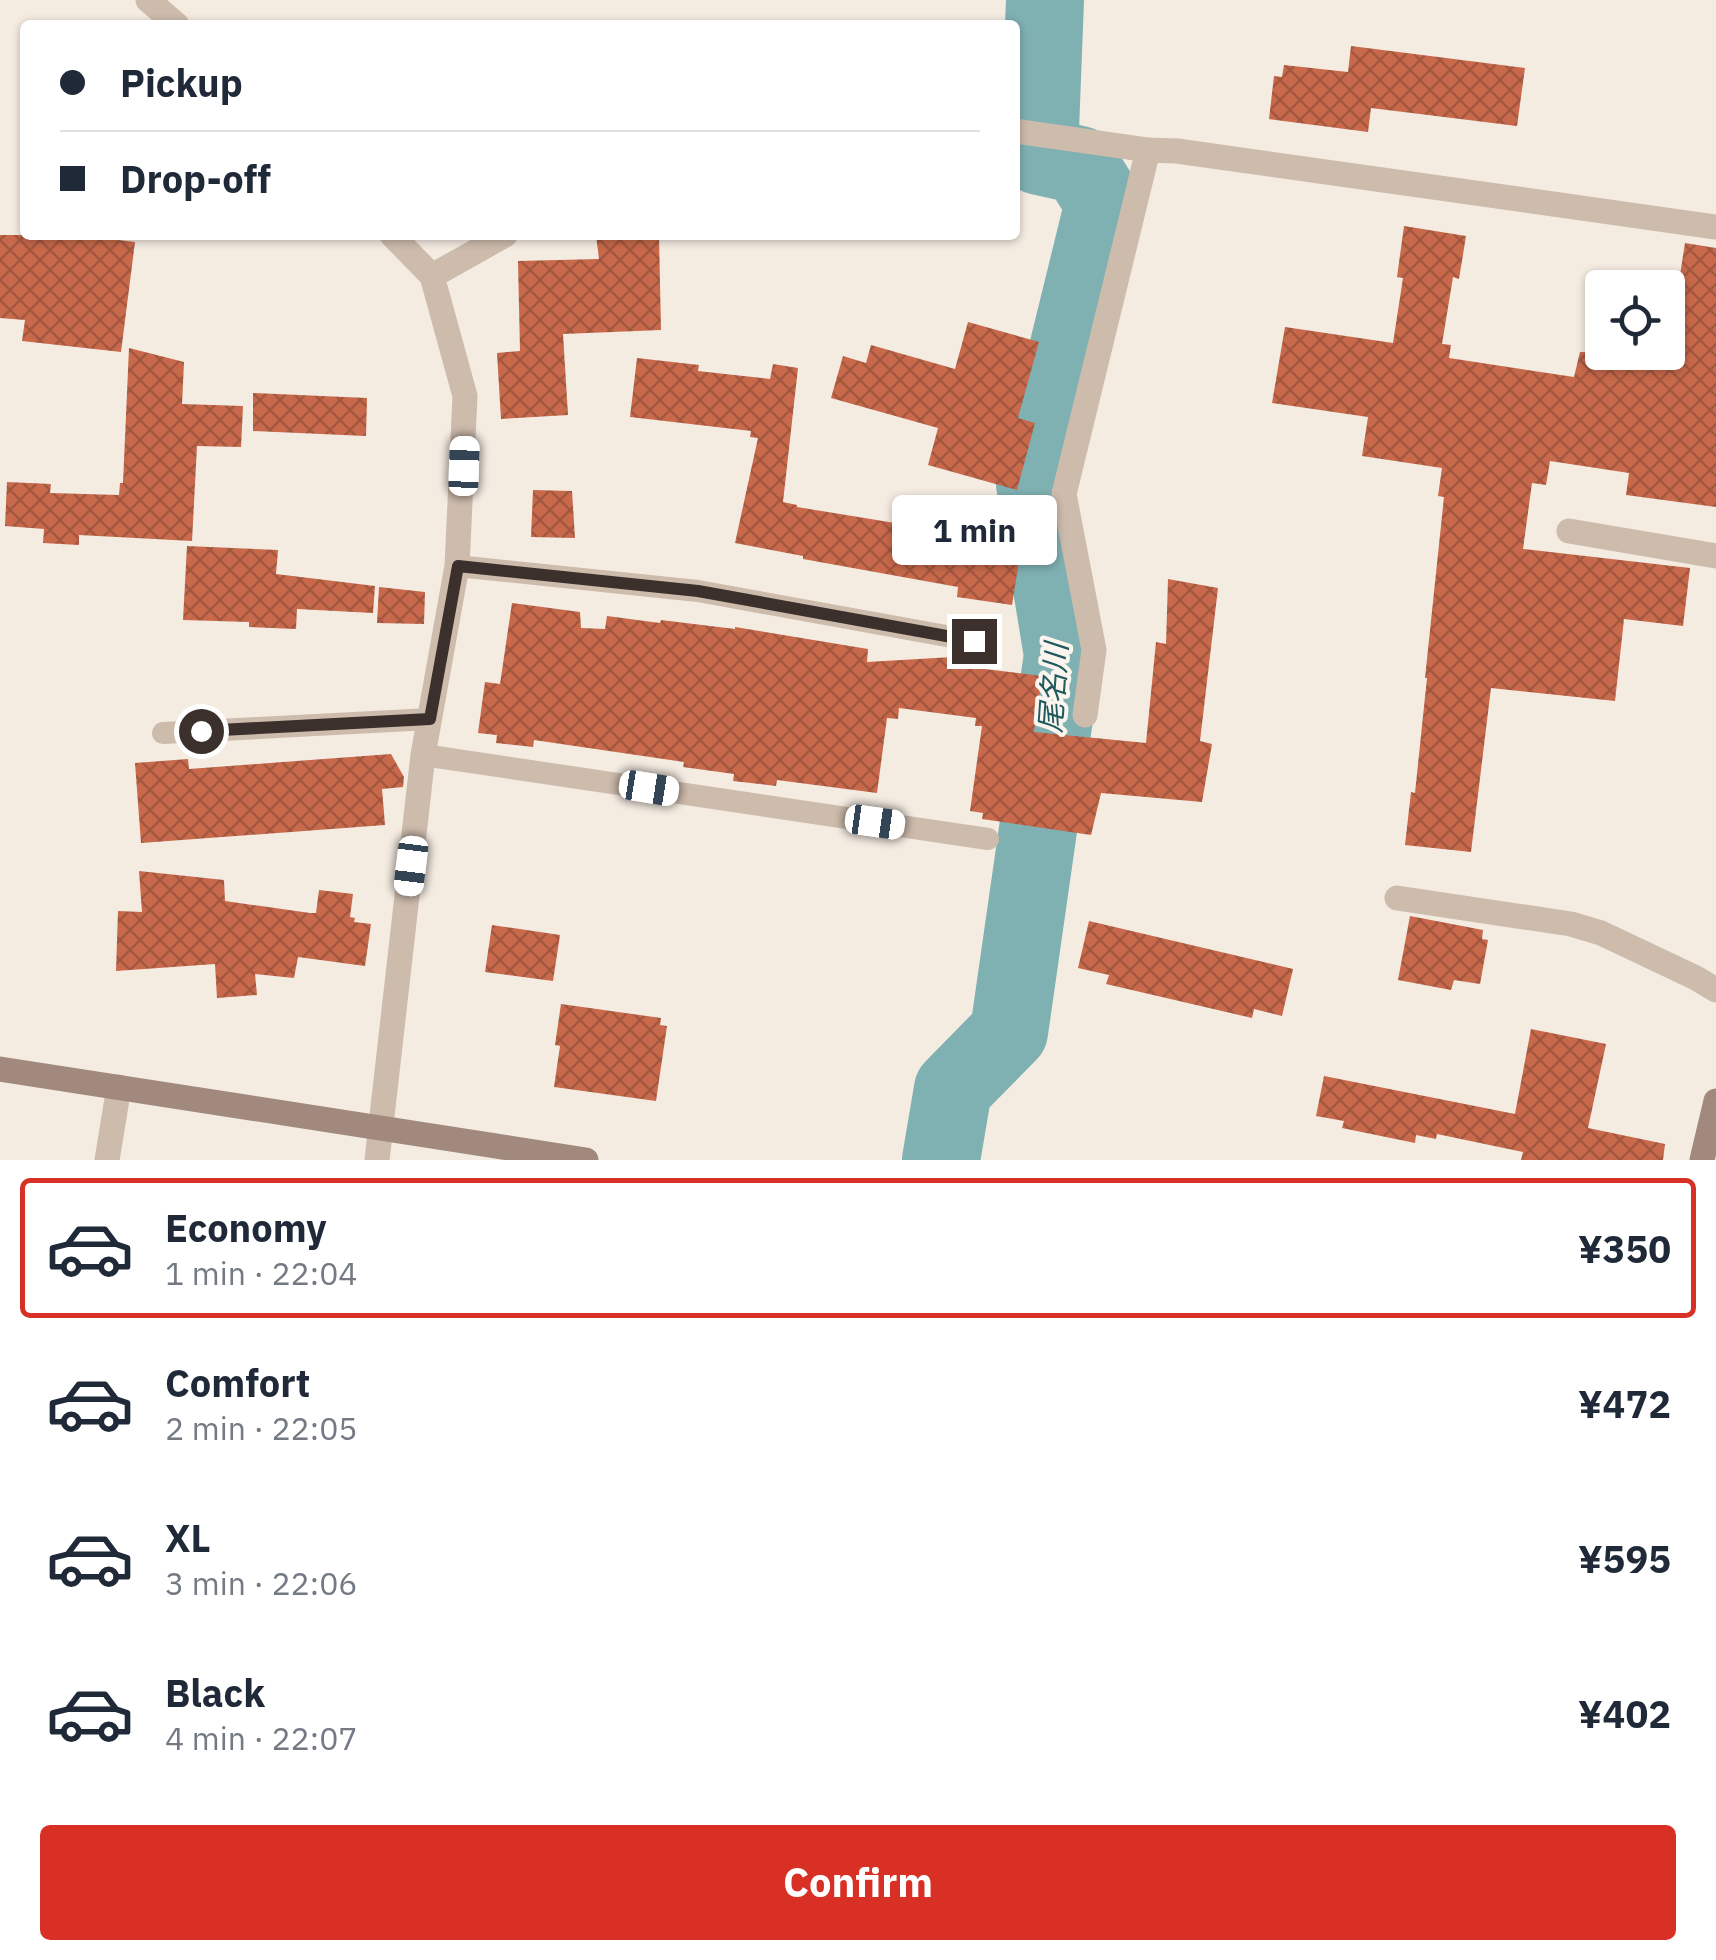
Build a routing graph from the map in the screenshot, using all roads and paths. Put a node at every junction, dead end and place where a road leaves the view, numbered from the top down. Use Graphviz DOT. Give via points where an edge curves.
graph roads {
  1 [pos="148,0"];
  2 [pos="171,20"];
  3 [pos="1020,132"];
  4 [pos="1148,150"];
  5 [pos="1716,227"];
  6 [pos="397,240"];
  7 [pos="495,240"];
  8 [pos="432,276"];
  9 [pos="1568,531"];
  10 [pos="1716,556"];
  11 [pos="458,566"];
  12 [pos="974,641"];
  13 [pos="1085,715"];
  14 [pos="430,719"];
  15 [pos="163,733"];
  16 [pos="424,754"];
  17 [pos="988,839"];
  18 [pos="1396,898"];
  19 [pos="1716,990"];
  20 [pos="0,1068"];
  21 [pos="119,1087"];
  22 [pos="1716,1100"];
  23 [pos="382,1127"];
  24 [pos="108,1160"];
  25 [pos="377,1160"];
  26 [pos="586,1160"];
  27 [pos="1702,1160"];
  1 -- 2 [label="street"];
  3 -- 4 [label="street"];
  4 -- 5 [label="street"];
  4 -- 13 [label="street" via="1064,494 1094,650"];
  6 -- 8 [label="street"];
  7 -- 8 [label="street"];
  8 -- 11 [label="street" via="466,396"];
  9 -- 10 [label="street"];
  11 -- 12 [label="lane" via="698,591"];
  11 -- 14 [label="street"];
  14 -- 15 [label="lane"];
  14 -- 16 [label="street"];
  16 -- 17 [label="lane"];
  16 -- 23 [label="street"];
  18 -- 19 [label="street" via="1600,932"];
  20 -- 21 [label="street"];
  21 -- 23 [label="street"];
  21 -- 24 [label="street"];
  22 -- 27 [label="street"];
  23 -- 25 [label="street"];
  23 -- 26 [label="street"];
}
